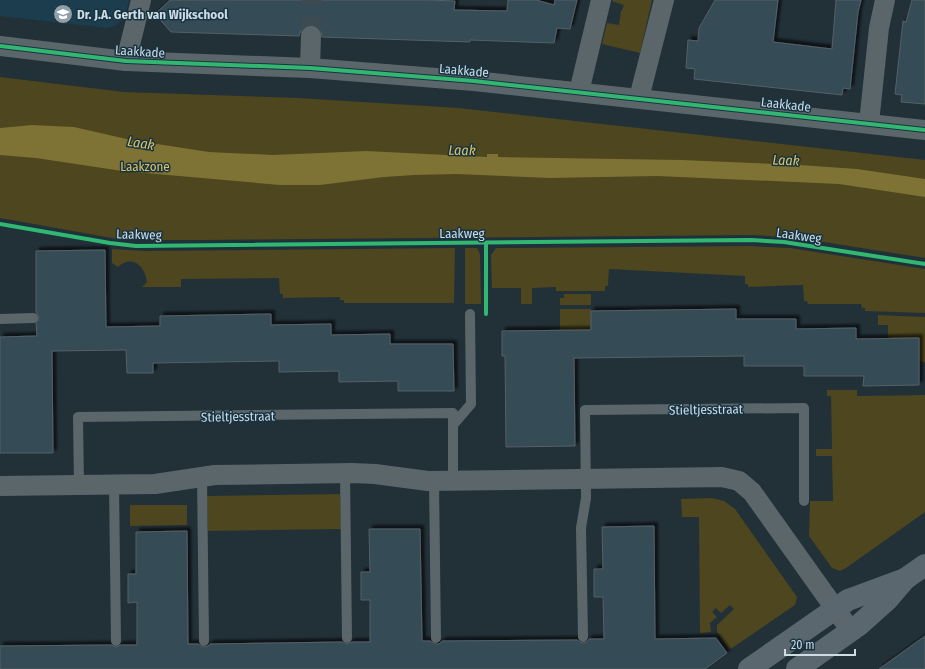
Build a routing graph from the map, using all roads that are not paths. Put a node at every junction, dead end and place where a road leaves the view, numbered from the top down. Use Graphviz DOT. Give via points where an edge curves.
graph roads {
  1 [pos="141,0"];
  2 [pos="601,0"];
  3 [pos="664,0"];
  4 [pos="884,0"];
  5 [pos="311,36"];
  6 [pos="0,46"];
  7 [pos="126,61"];
  8 [pos="310,68"];
  9 [pos="579,92"];
  10 [pos="639,98"];
  11 [pos="869,123"];
  12 [pos="925,130"];
  13 [pos="470,314"];
  14 [pos="33,318"];
  15 [pos="0,319"];
  16 [pos="453,426"];
  17 [pos="345,473"];
  18 [pos="202,476"];
  19 [pos="586,479"];
  20 [pos="444,481"];
  21 [pos="78,484"];
  22 [pos="114,484"];
  23 [pos="0,486"];
  24 [pos="804,501"];
  25 [pos="925,565"];
  26 [pos="905,579"];
  27 [pos="835,608"];
  28 [pos="851,631"];
  29 [pos="583,637"];
  30 [pos="346,638"];
  31 [pos="436,638"];
  32 [pos="116,641"];
  33 [pos="204,641"];
  34 [pos="749,669"];
  35 [pos="797,669"];
  1 -- 7 [label="street"];
  2 -- 9 [label="street"];
  3 -- 10 [label="street"];
  4 -- 11 [label="street"];
  5 -- 8 [label="street"];
  6 -- 7 [label="street, Laakkade"];
  7 -- 8 [label="street, Laakkade"];
  8 -- 9 [label="street, Laakkade"];
  9 -- 10 [label="street, Laakkade"];
  10 -- 11 [label="street, Laakkade"];
  11 -- 12 [label="street, Laakkade"];
  13 -- 16 [label="lane" via="471,404"];
  14 -- 15 [label="lane"];
  16 -- 20 [label="lane"];
  16 -- 21 [label="lane, Stieltjesstraat" via="452,413 78,417"];
  17 -- 18 [label="street"];
  17 -- 20 [label="street"];
  17 -- 30 [label="lane"];
  18 -- 22 [label="street" via="166,483"];
  18 -- 33 [label="lane"];
  19 -- 20 [label="street"];
  19 -- 24 [label="lane, Stieltjesstraat" via="585,410 804,408"];
  19 -- 27 [label="street" via="732,478 742,483 752,492"];
  19 -- 29 [label="lane, Stieltjesstraat" via="581,528"];
  20 -- 31 [label="lane"];
  21 -- 22 [label="street"];
  21 -- 23 [label="street"];
  22 -- 32 [label="lane"];
  25 -- 26 [label="main road"];
  26 -- 27 [label="main road" via="857,596"];
  26 -- 28 [label="main road" via="879,608"];
  27 -- 28 [label="street"];
  27 -- 34 [label="main road"];
  28 -- 35 [label="main road"];
}
